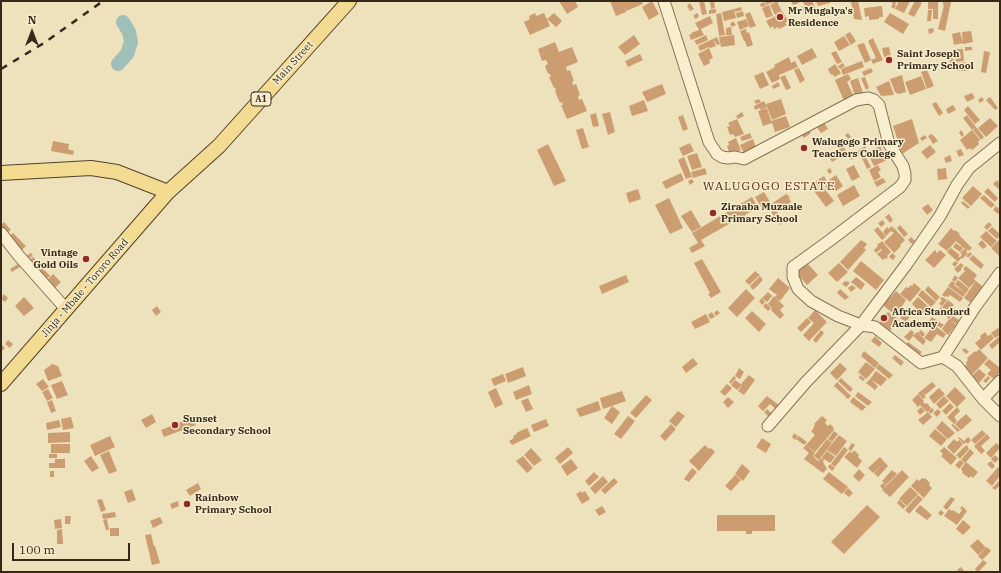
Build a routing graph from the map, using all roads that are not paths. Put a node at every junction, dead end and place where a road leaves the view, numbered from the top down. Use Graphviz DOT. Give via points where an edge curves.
graph roads {
  1 [pos="349,1"];
  2 [pos="664,1"];
  3 [pos="1000,143"];
  4 [pos="1,173"];
  5 [pos="168,192"];
  6 [pos="1,233"];
  7 [pos="1000,273"];
  8 [pos="66,309"];
  9 [pos="861,325"];
  10 [pos="943,357"];
  11 [pos="1000,381"];
  12 [pos="1,384"];
  13 [pos="983,399"];
  14 [pos="1000,416"];
  15 [pos="768,426"];
  1 -- 5 [label="main road, Main Street / A1" via="219,146"];
  2 -- 9 [label="street" via="709,142 722,157 744,160 856,100 868,98 879,105 889,144 903,166 905,180 900,187 793,267 793,277 798,290 811,301 838,316"];
  3 -- 9 [label="street" via="969,168 940,216"];
  4 -- 5 [label="main road" via="91,168 117,172"];
  5 -- 8 [label="main road, Jinja - Mbale - Tororo Road / A1"];
  6 -- 8 [label="street"];
  7 -- 10 [label="street"];
  8 -- 12 [label="main road, Jinja - Mbale - Tororo Road / A1"];
  9 -- 10 [label="street" via="875,328 921,363"];
  9 -- 15 [label="street"];
  10 -- 13 [label="street" via="957,366"];
  11 -- 13 [label="street"];
  13 -- 14 [label="street"];
}
